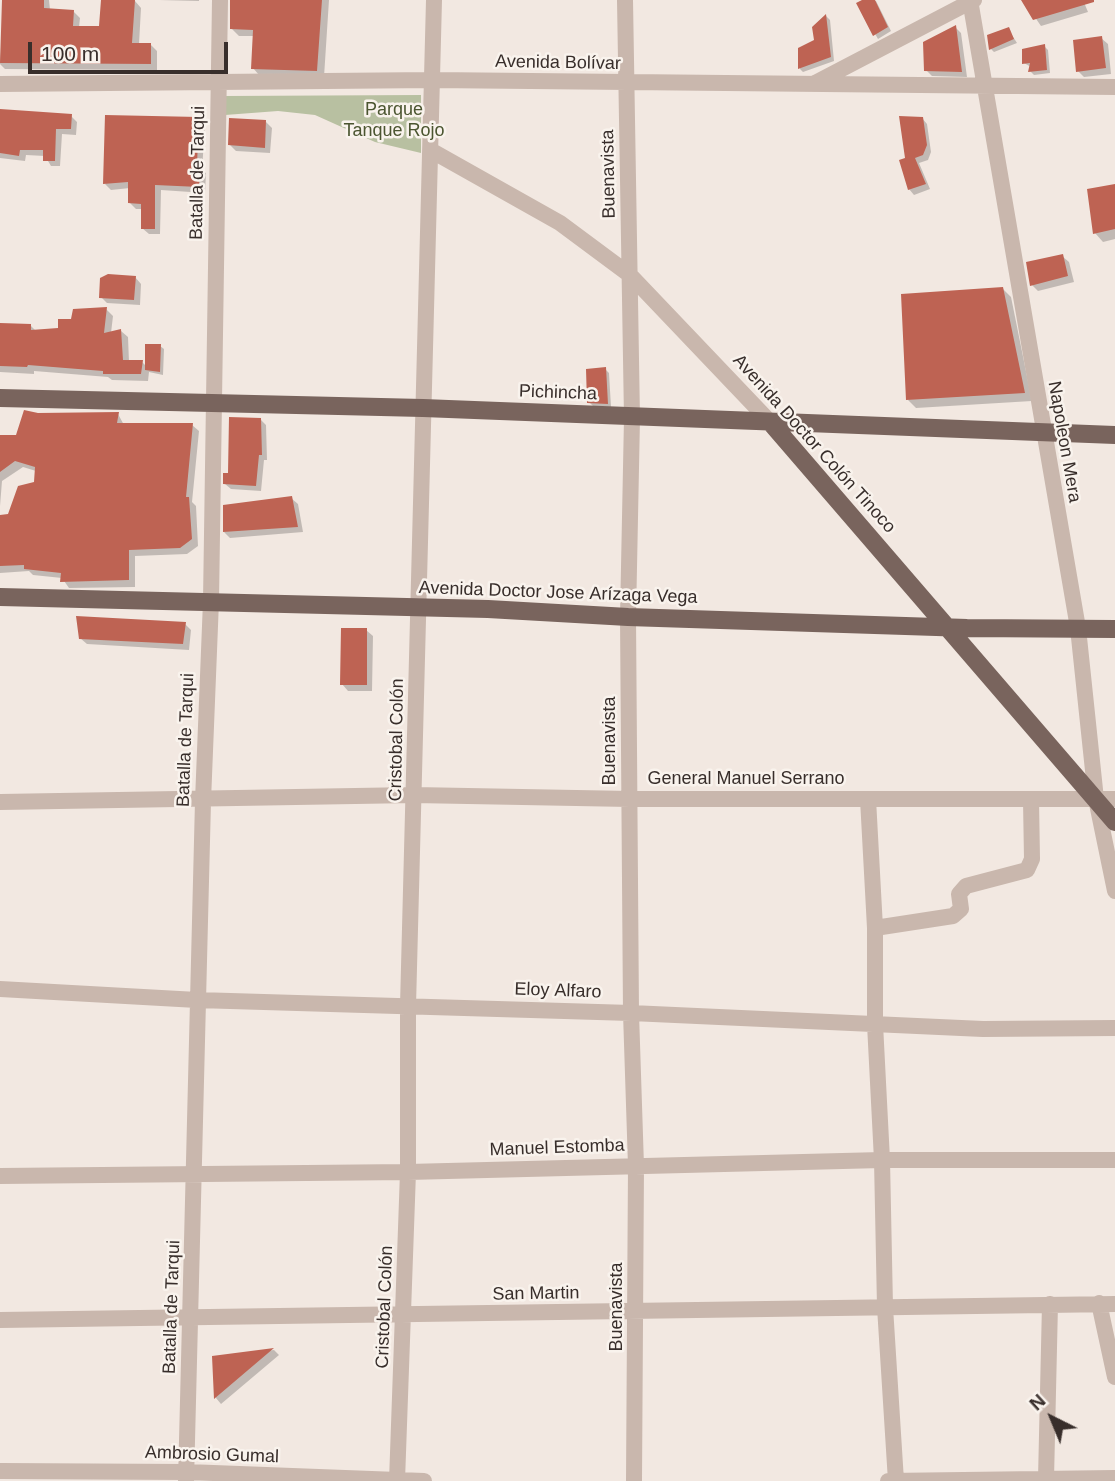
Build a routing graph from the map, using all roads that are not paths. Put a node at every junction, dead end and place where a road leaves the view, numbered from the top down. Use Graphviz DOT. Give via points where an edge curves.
graph roads {
  1 [pos="220,0"];
  2 [pos="434,0"];
  3 [pos="625,0"];
  4 [pos="971,1"];
  5 [pos="433,80"];
  6 [pos="218,82"];
  7 [pos="0,84"];
  8 [pos="627,84"];
  9 [pos="812,85"];
  10 [pos="1115,87"];
  11 [pos="984,88"];
  12 [pos="432,151"];
  13 [pos="630,275"];
  14 [pos="0,398"];
  15 [pos="214,402"];
  16 [pos="423,408"];
  17 [pos="632,418"];
  18 [pos="771,423"];
  19 [pos="1043,434"];
  20 [pos="1115,435"];
  21 [pos="0,597"];
  22 [pos="211,603"];
  23 [pos="419,608"];
  24 [pos="628,617"];
  25 [pos="945,627"];
  26 [pos="1078,628"];
  27 [pos="1115,629"];
  28 [pos="414,795"];
  29 [pos="629,799"];
  30 [pos="868,799"];
  31 [pos="1096,799"];
  32 [pos="1115,799"];
  33 [pos="1031,800"];
  34 [pos="203,801"];
  35 [pos="0,803"];
  36 [pos="1115,822"];
  37 [pos="1115,891"];
  38 [pos="875,928"];
  39 [pos="0,989"];
  40 [pos="197,1000"];
  41 [pos="408,1006"];
  42 [pos="631,1013"];
  43 [pos="875,1024"];
  44 [pos="1115,1028"];
  45 [pos="882,1160"];
  46 [pos="1115,1160"];
  47 [pos="636,1166"];
  48 [pos="408,1172"];
  49 [pos="195,1174"];
  50 [pos="0,1176"];
  51 [pos="1107,1303"];
  52 [pos="1050,1304"];
  53 [pos="885,1307"];
  54 [pos="637,1311"];
  55 [pos="404,1316"];
  56 [pos="191,1317"];
  57 [pos="0,1320"];
  58 [pos="1115,1377"];
  59 [pos="0,1471"];
  60 [pos="187,1476"];
  61 [pos="1115,1478"];
  62 [pos="1046,1479"];
  63 [pos="397,1481"];
  64 [pos="424,1481"];
  65 [pos="634,1481"];
  66 [pos="886,1481"];
  67 [pos="896,1481"];
  1 -- 6 [label="street, Batalla de Tarqui"];
  2 -- 5 [label="street, Cristobal Colón"];
  3 -- 8 [label="street, Buenavista"];
  4 -- 9 [label="street"];
  4 -- 11 [label="street, Napoleon Mera"];
  5 -- 6 [label="street, Avenida Bolívar"];
  5 -- 8 [label="street, Avenida Bolívar"];
  5 -- 12 [label="street, Cristobal Colón"];
  6 -- 7 [label="street, Avenida Bolívar"];
  6 -- 15 [label="street, Batalla de Tarqui"];
  8 -- 9 [label="street, Avenida Bolívar"];
  8 -- 13 [label="street, Buenavista"];
  9 -- 11 [label="street, Avenida Bolívar"];
  10 -- 11 [label="street, Avenida Bolívar"];
  11 -- 19 [label="street, Napoleon Mera"];
  12 -- 13 [label="street, Avenida Doctor Colón Tinoco" via="560,223"];
  12 -- 16 [label="street, Cristobal Colón"];
  13 -- 17 [label="street, Buenavista"];
  13 -- 18 [label="street, Avenida Doctor Colón Tinoco"];
  14 -- 15 [label="main road, Pichincha"];
  15 -- 16 [label="main road, Pichincha"];
  15 -- 22 [label="street, Batalla de Tarqui"];
  16 -- 17 [label="main road, Pichincha"];
  16 -- 23 [label="street, Cristobal Colón"];
  17 -- 18 [label="main road, Pichincha"];
  17 -- 24 [label="street, Buenavista"];
  18 -- 19 [label="main road, Pichincha"];
  18 -- 25 [label="main road, Avenida Doctor Colón Tinoco"];
  19 -- 20 [label="main road, Pichincha"];
  19 -- 26 [label="street, Napoleon Mera"];
  21 -- 22 [label="main road, Avenida Doctor Jose Arízaga Vega"];
  22 -- 23 [label="main road, Avenida Doctor Jose Arízaga Vega"];
  22 -- 34 [label="street, Batalla de Tarqui"];
  23 -- 24 [label="main road, Avenida Doctor Jose Arízaga Vega"];
  23 -- 28 [label="street, Cristobal Colón"];
  24 -- 25 [label="main road, Avenida Doctor Jose Arízaga Vega"];
  24 -- 29 [label="street, Buenavista"];
  25 -- 26 [label="main road, Avenida Doctor Jose Arízaga Vega"];
  25 -- 31 [label="main road, Avenida Doctor Colón Tinoco"];
  26 -- 27 [label="main road, Avenida Doctor Jose Arízaga Vega"];
  26 -- 31 [label="street, Napoleon Mera"];
  28 -- 29 [label="street, General Manuel Serrano"];
  28 -- 34 [label="street, General Manuel Serrano"];
  28 -- 41 [label="street, Cristobal Colón"];
  29 -- 30 [label="street, General Manuel Serrano"];
  29 -- 42 [label="street, Buenavista"];
  30 -- 33 [label="street, General Manuel Serrano"];
  30 -- 38 [label="street"];
  31 -- 32 [label="street, General Manuel Serrano"];
  31 -- 33 [label="street, General Manuel Serrano"];
  31 -- 36 [label="main road, Avenida Doctor Colón Tinoco"];
  31 -- 37 [label="street, Napoleon Mera"];
  33 -- 38 [label="street" via="1032,859 1027,870 966,886 959,894 961,909 953,916"];
  34 -- 35 [label="street, General Manuel Serrano"];
  34 -- 40 [label="street, Batalla de Tarqui"];
  38 -- 43 [label="street"];
  39 -- 40 [label="street, Eloy Alfaro"];
  40 -- 41 [label="street, Eloy Alfaro"];
  40 -- 49 [label="street, Batalla de Tarqui"];
  41 -- 42 [label="street, Eloy Alfaro"];
  41 -- 48 [label="street, Cristobal Colón"];
  42 -- 43 [label="street, Eloy Alfaro"];
  42 -- 47 [label="street, Buenavista"];
  43 -- 44 [label="street, Eloy Alfaro"];
  43 -- 45 [label="street"];
  45 -- 46 [label="street, Manuel Estomba"];
  45 -- 47 [label="street, Manuel Estomba"];
  45 -- 53 [label="street"];
  47 -- 48 [label="street, Manuel Estomba"];
  47 -- 54 [label="street, Buenavista"];
  48 -- 49 [label="street, Manuel Estomba"];
  48 -- 55 [label="street, Cristobal Colón"];
  49 -- 50 [label="street, Manuel Estomba"];
  49 -- 56 [label="street, Batalla de Tarqui"];
  51 -- 52 [label="street, San Martin"];
  51 -- 58 [label="street"];
  52 -- 53 [label="street, San Martin"];
  52 -- 62 [label="street"];
  53 -- 54 [label="street, San Martin"];
  53 -- 67 [label="street"];
  54 -- 55 [label="street, San Martin"];
  54 -- 65 [label="street, Buenavista"];
  55 -- 56 [label="street, San Martin"];
  55 -- 63 [label="street, Cristobal Colón"];
  56 -- 57 [label="street, San Martin"];
  56 -- 60 [label="street, Batalla de Tarqui"];
  59 -- 60 [label="street, Ambrosio Gumal"];
  60 -- 63 [label="street, Ambrosio Gumal"];
  61 -- 62 [label="street"];
  62 -- 67 [label="street"];
  63 -- 64 [label="street, Ambrosio Gumal"];
  66 -- 67 [label="street"];
}
